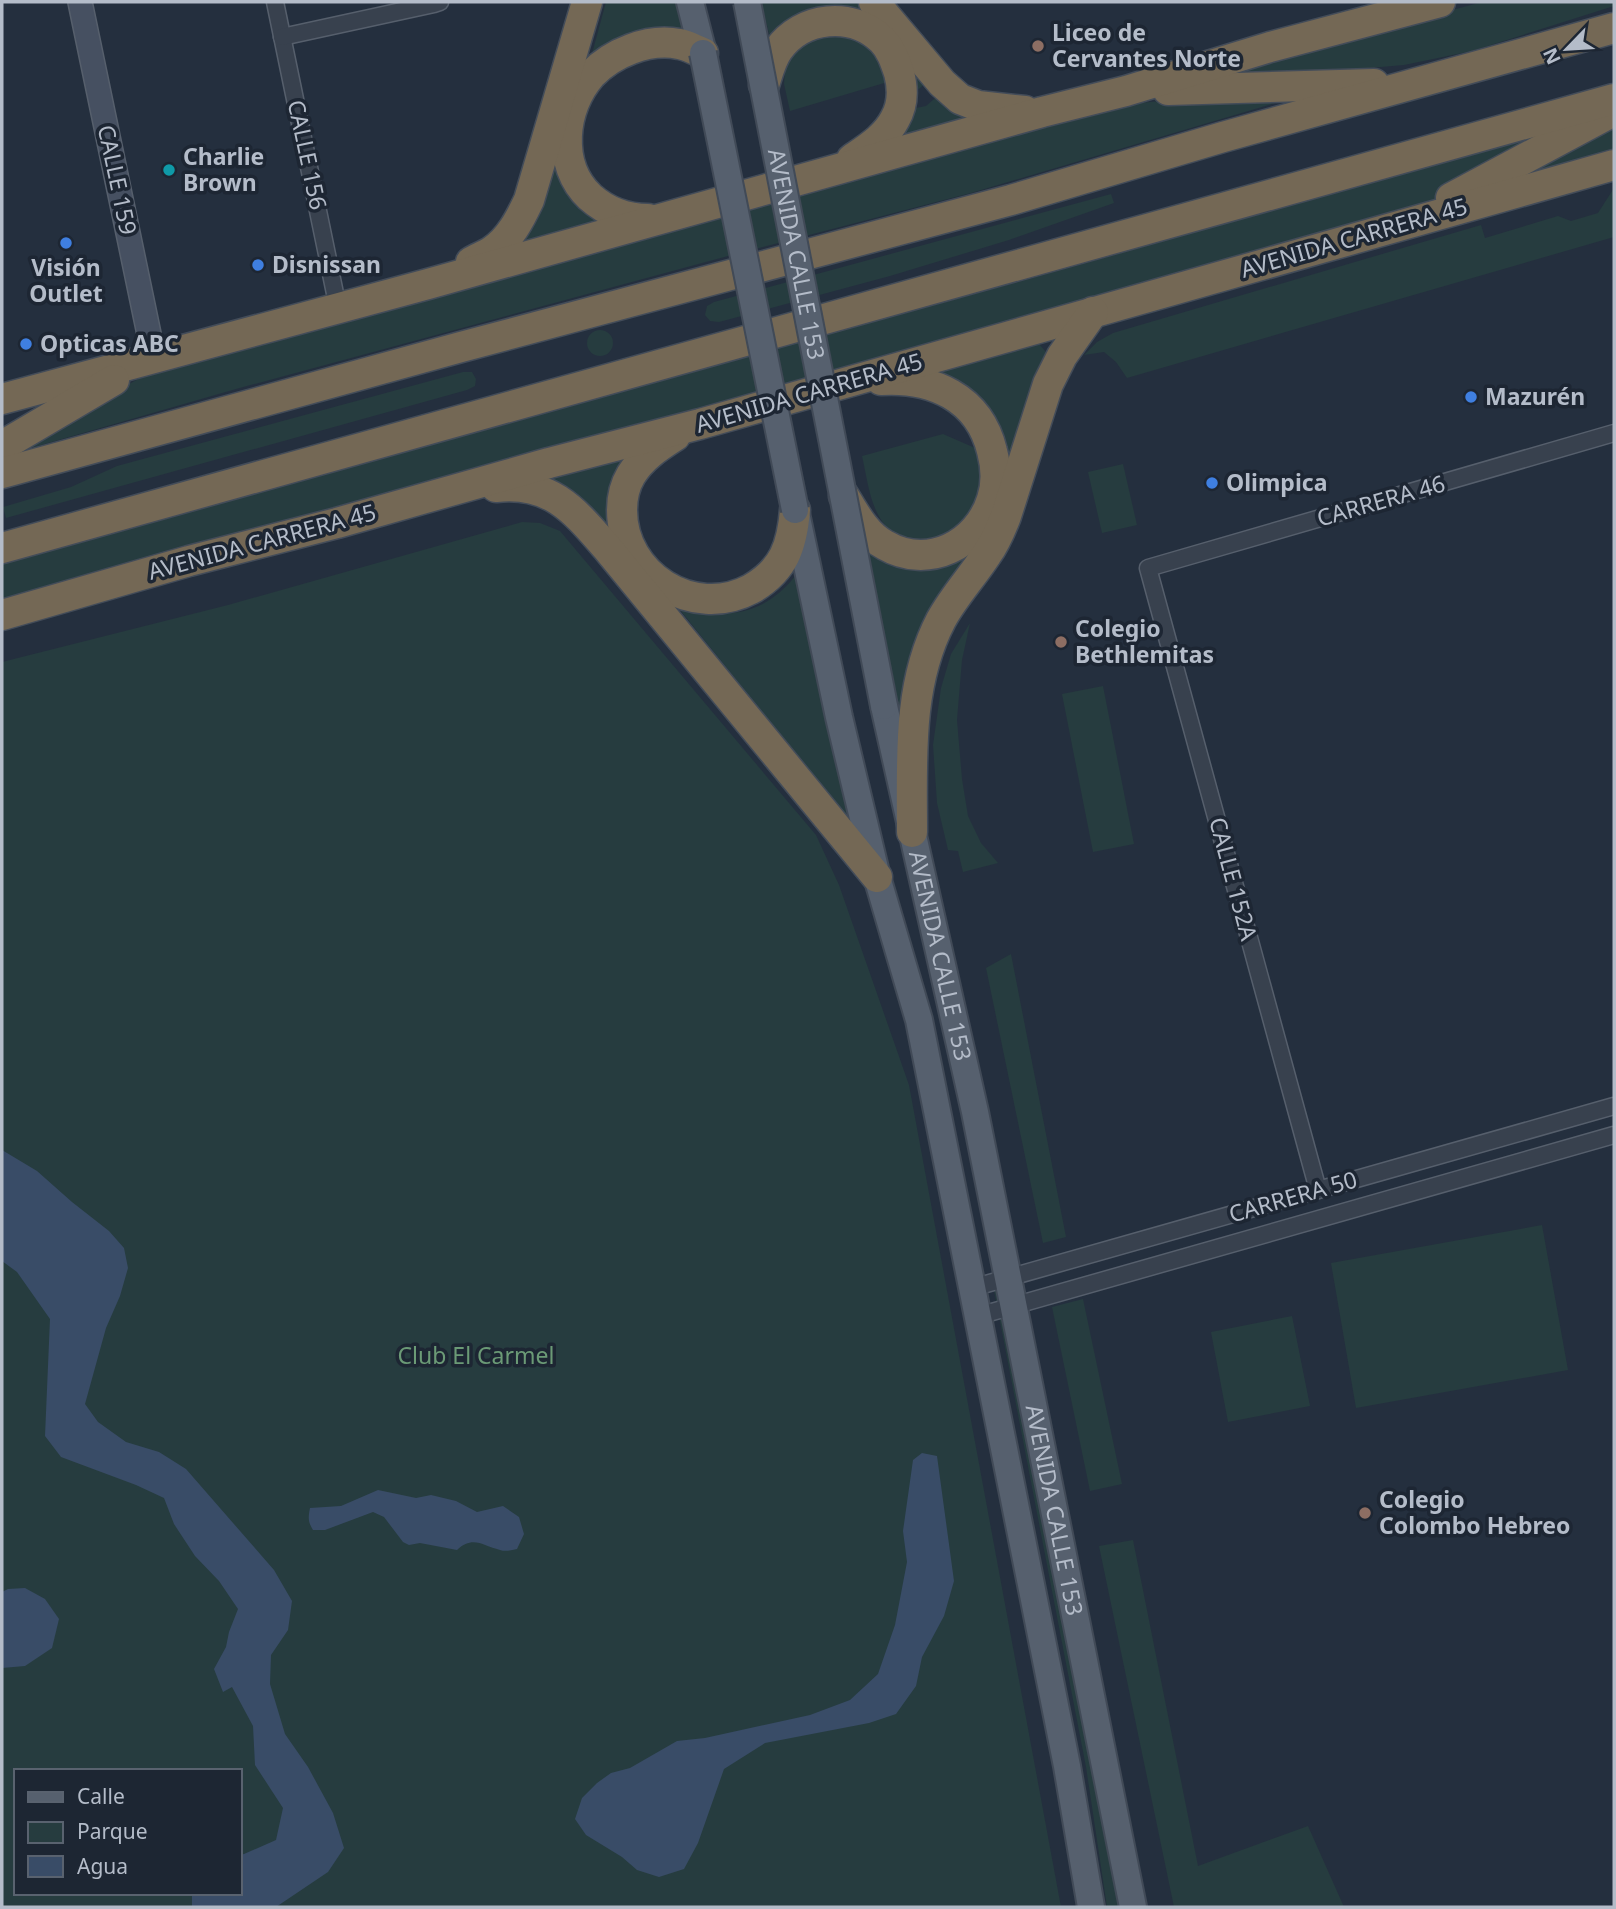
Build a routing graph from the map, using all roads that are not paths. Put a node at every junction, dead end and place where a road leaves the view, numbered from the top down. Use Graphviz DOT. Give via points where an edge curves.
graph roads {
  1 [pos="80,2"];
  2 [pos="275,2"];
  3 [pos="439,2"];
  4 [pos="587,2"];
  5 [pos="690,2"];
  6 [pos="730,2"];
  7 [pos="747,2"];
  8 [pos="874,2"];
  9 [pos="1440,2"];
  10 [pos="1614,28"];
  11 [pos="282,37"];
  12 [pos="703,53"];
  13 [pos="1420,82"];
  14 [pos="764,85"];
  15 [pos="1126,91"];
  16 [pos="1614,99"];
  17 [pos="1614,110"];
  18 [pos="1042,112"];
  19 [pos="1614,165"];
  20 [pos="833,171"];
  21 [pos="655,219"];
  22 [pos="1402,225"];
  23 [pos="428,284"];
  24 [pos="338,308"];
  25 [pos="1093,312"];
  26 [pos="154,358"];
  27 [pos="842,383"];
  28 [pos="2,400"];
  29 [pos="700,424"];
  30 [pos="1614,433"];
  31 [pos="2,446"];
  32 [pos="2,473"];
  33 [pos="447,492"];
  34 [pos="844,496"];
  35 [pos="795,510"];
  36 [pos="2,548"];
  37 [pos="1148,568"];
  38 [pos="2,615"];
  39 [pos="878,708"];
  40 [pos="912,832"];
  41 [pos="877,877"];
  42 [pos="919,1020"];
  43 [pos="1614,1106"];
  44 [pos="1614,1136"];
  45 [pos="1318,1190"];
  46 [pos="1008,1277"];
  47 [pos="972,1288"];
  48 [pos="1014,1306"];
  49 [pos="978,1316"];
  50 [pos="1091,1907"];
  51 [pos="1133,1907"];
  1 -- 26 [label="street, CALLE 159"];
  2 -- 11 [label="street, CALLE 156"];
  3 -- 11 [label="street"];
  4 -- 23 [label="highway" via="520,219 492,251"];
  5 -- 12 [label="main road, AVENIDA CALLE 153"];
  6 -- 39 [label="main road, AVENIDA CALLE 153"];
  7 -- 14 [label="main road, AVENIDA CALLE 153, bridge"];
  8 -- 18 [label="highway" via="960,99 978,106"];
  9 -- 15 [label="highway"];
  10 -- 13 [label="highway"];
  11 -- 24 [label="street, CALLE 156"];
  12 -- 21 [label="highway" via="686,45 651,43 612,58 591,76 576,99 568,125 569,160 585,192 616,214"];
  12 -- 35 [label="main road, AVENIDA CALLE 153, bridge"];
  13 -- 15 [label="highway"];
  13 -- 32 [label="highway" via="1011,200"];
  14 -- 20 [label="highway" via="787,40 821,22 843,20 882,40 894,57 900,78 902,94 895,119 873,145"];
  14 -- 34 [label="main road, AVENIDA CALLE 153, bridge"];
  15 -- 18 [label="highway"];
  16 -- 36 [label="highway"];
  17 -- 22 [label="highway"];
  18 -- 20 [label="highway"];
  19 -- 22 [label="highway, AVENIDA CARRERA 45"];
  20 -- 21 [label="highway"];
  21 -- 23 [label="highway"];
  22 -- 25 [label="highway, AVENIDA CARRERA 45"];
  23 -- 24 [label="highway"];
  24 -- 26 [label="highway"];
  25 -- 27 [label="highway, AVENIDA CARRERA 45"];
  25 -- 40 [label="highway" via="1053,373 1000,531 957,593 930,646 914,722"];
  26 -- 28 [label="highway"];
  26 -- 31 [label="highway"];
  27 -- 29 [label="highway, AVENIDA CARRERA 45"];
  27 -- 34 [label="highway" via="900,379 943,389 978,418 996,466 993,497 980,523 953,547 937,554 901,553 883,544 868,532"];
  29 -- 33 [label="highway, AVENIDA CARRERA 45"];
  29 -- 35 [label="highway" via="653,450 626,484 622,502 626,538 633,555 657,582 690,597 726,598 743,593 759,584 783,559"];
  30 -- 37 [label="street, CARRERA 46"];
  33 -- 38 [label="highway, AVENIDA CARRERA 45"];
  33 -- 41 [label="highway" via="534,488 574,511"];
  34 -- 39 [label="main road, AVENIDA CALLE 153, bridge"];
  35 -- 41 [label="main road, AVENIDA CALLE 153"];
  37 -- 45 [label="street, CALLE 152A"];
  39 -- 40 [label="main road, AVENIDA CALLE 153"];
  39 -- 42 [label="main road, AVENIDA CALLE 153" via="929,946"];
  40 -- 46 [label="main road, AVENIDA CALLE 153"];
  41 -- 42 [label="main road, AVENIDA CALLE 153"];
  42 -- 47 [label="main road, AVENIDA CALLE 153"];
  43 -- 45 [label="street, CARRERA 50"];
  44 -- 48 [label="street, CARRERA 50"];
  45 -- 46 [label="street, CARRERA 50"];
  46 -- 47 [label="street, CARRERA 50"];
  46 -- 48 [label="main road, AVENIDA CALLE 153"];
  47 -- 49 [label="main road, AVENIDA CALLE 153"];
  48 -- 49 [label="street, CARRERA 50"];
  48 -- 51 [label="main road, AVENIDA CALLE 153"];
  49 -- 50 [label="main road, AVENIDA CALLE 153"];
}
